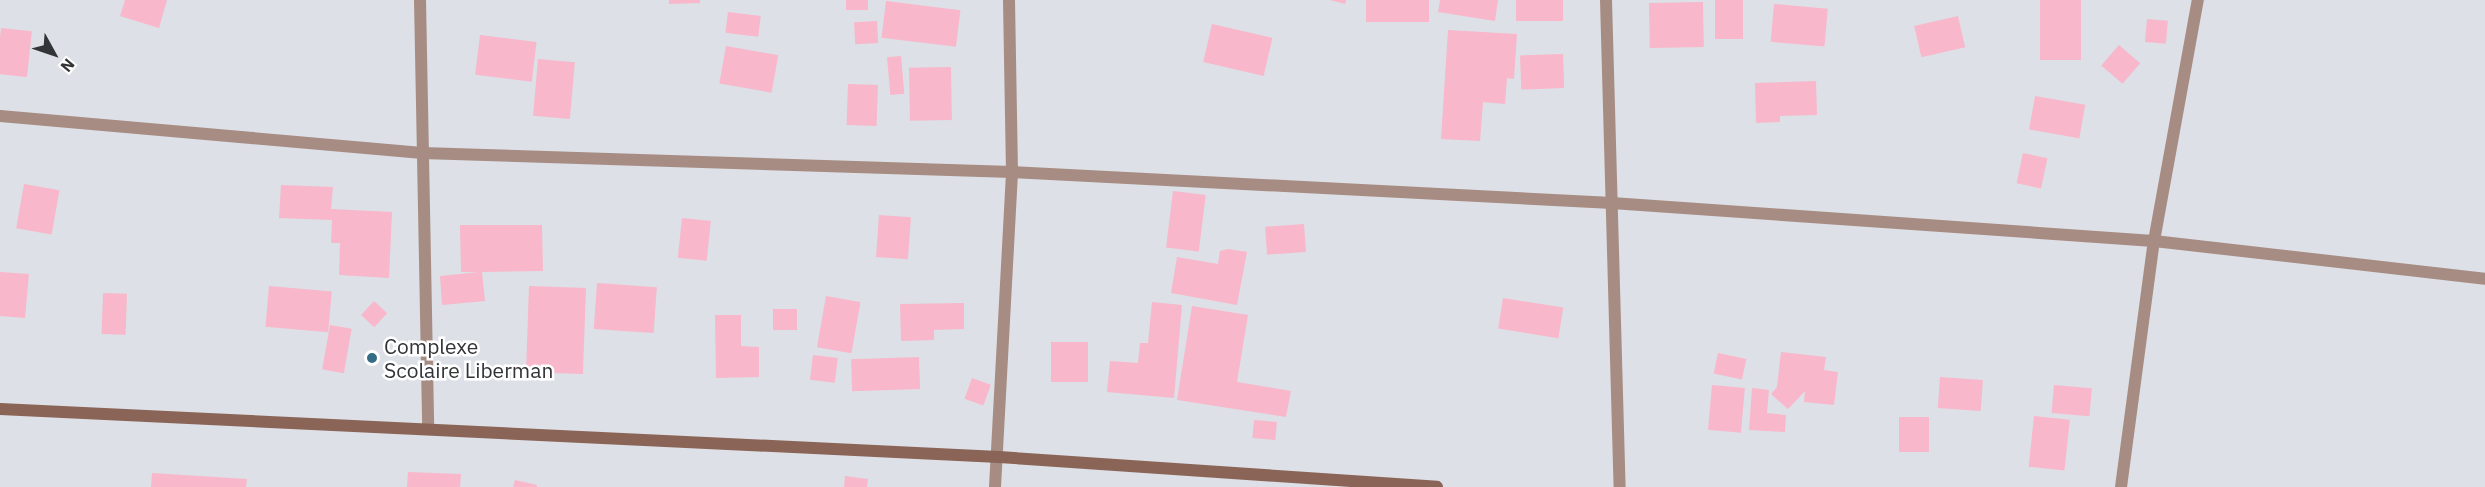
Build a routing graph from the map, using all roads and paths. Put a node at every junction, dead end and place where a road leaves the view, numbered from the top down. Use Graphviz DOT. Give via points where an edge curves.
graph roads {
  1 [pos="420,0"];
  2 [pos="1009,0"];
  3 [pos="1606,0"];
  4 [pos="2198,0"];
  5 [pos="0,116"];
  6 [pos="422,153"];
  7 [pos="1012,172"];
  8 [pos="1612,203"];
  9 [pos="2154,241"];
  10 [pos="2485,279"];
  11 [pos="0,409"];
  12 [pos="428,428"];
  13 [pos="999,457"];
  14 [pos="995,487"];
  15 [pos="1437,487"];
  16 [pos="1620,487"];
  17 [pos="2121,487"];
  1 -- 6 [label="street"];
  2 -- 7 [label="street"];
  3 -- 8 [label="street"];
  4 -- 9 [label="street"];
  5 -- 6 [label="street"];
  6 -- 7 [label="street"];
  6 -- 12 [label="street"];
  7 -- 8 [label="street"];
  7 -- 13 [label="street"];
  8 -- 9 [label="street"];
  8 -- 16 [label="street"];
  9 -- 10 [label="street"];
  9 -- 17 [label="street"];
  11 -- 12 [label="street"];
  12 -- 13 [label="street"];
  13 -- 14 [label="street"];
  13 -- 15 [label="street"];
}
